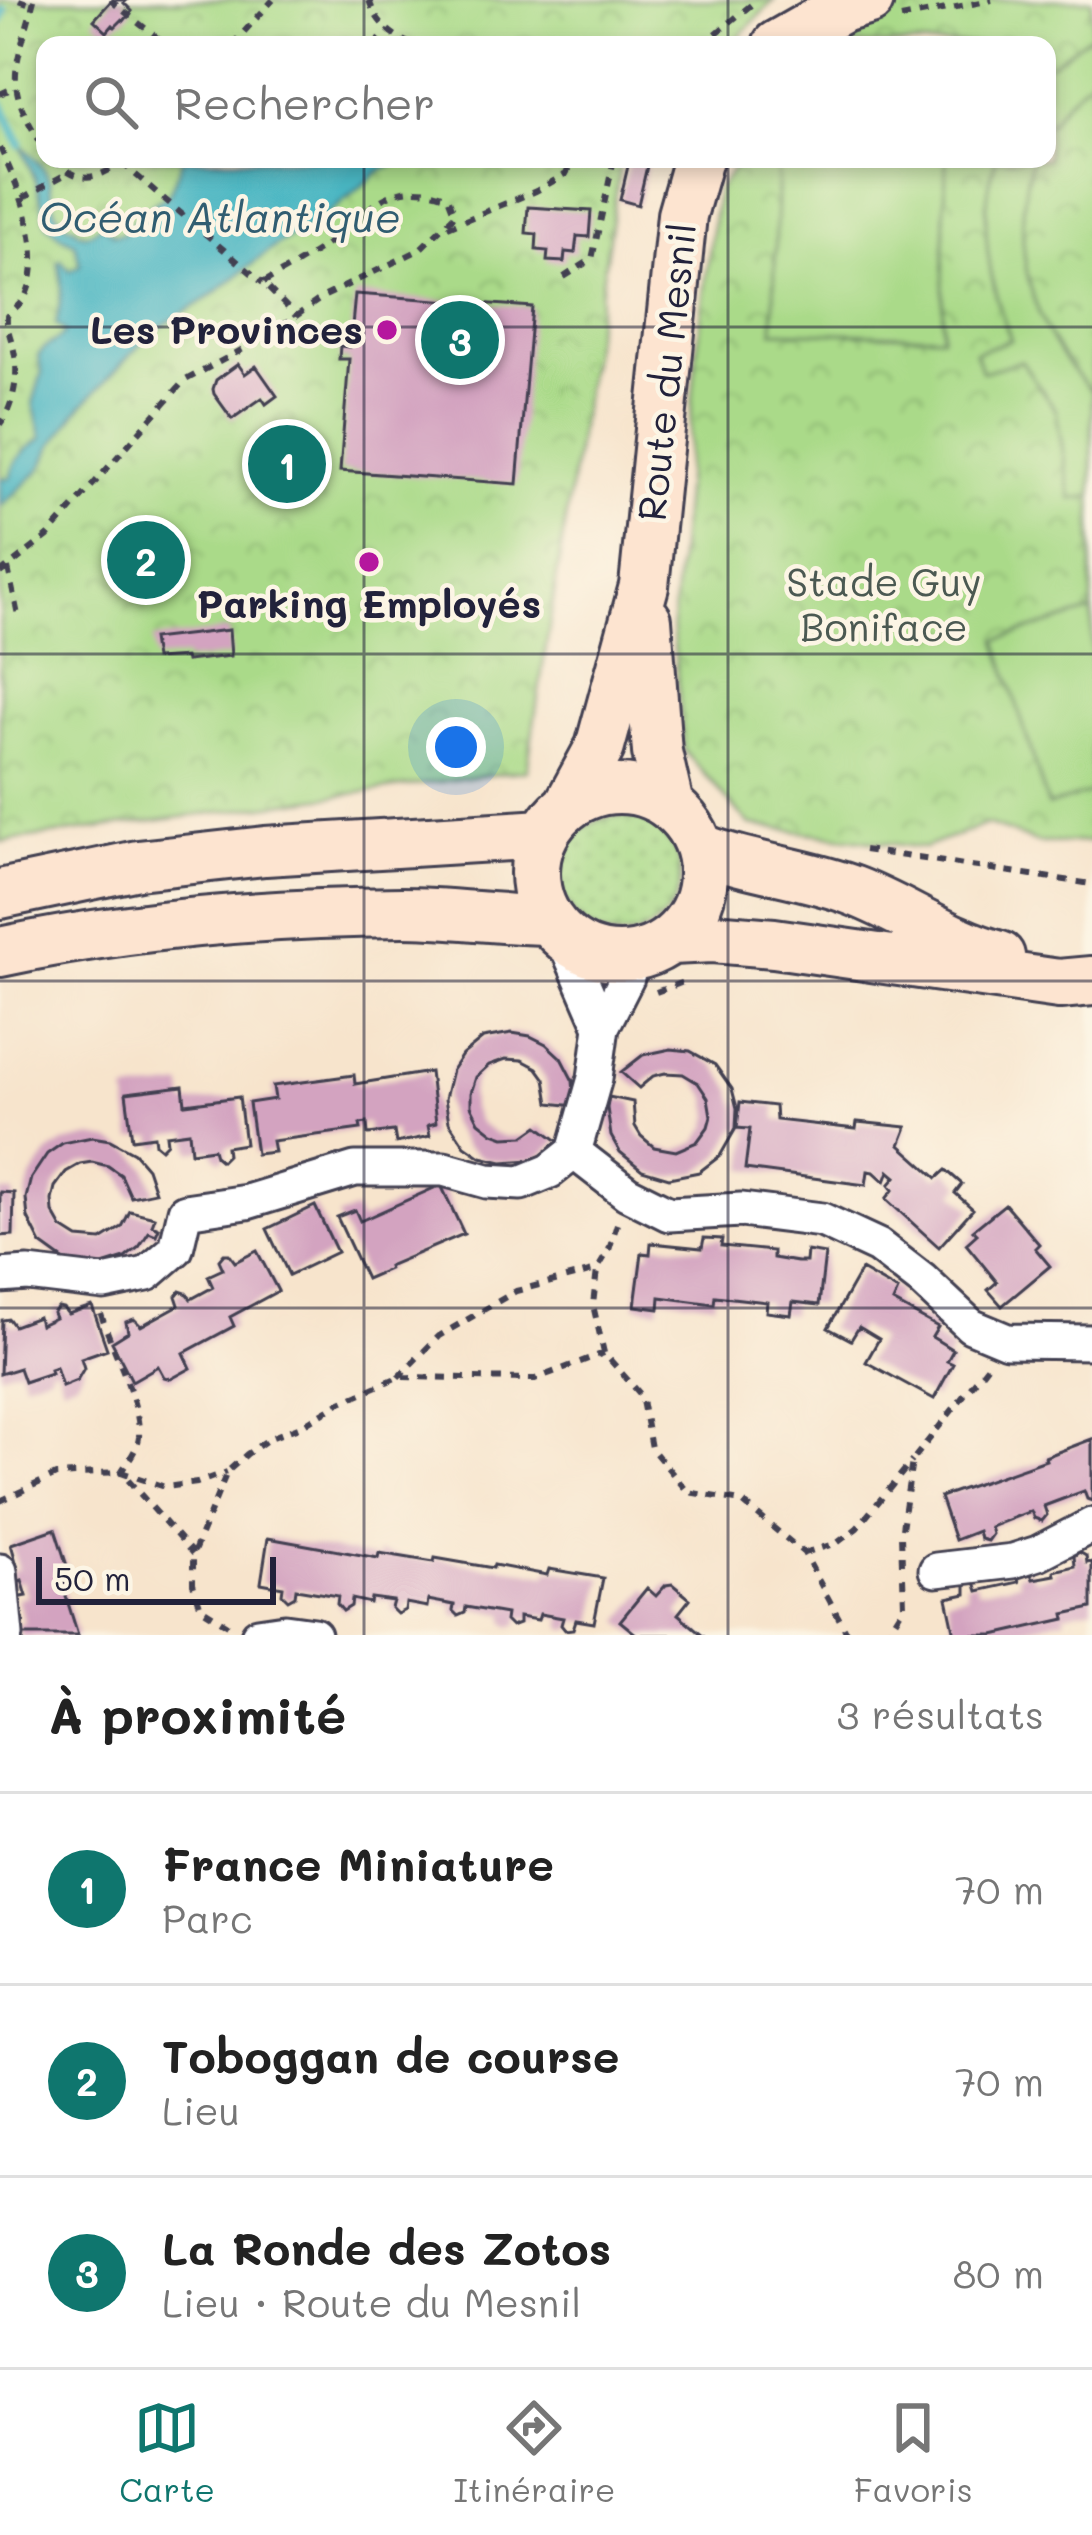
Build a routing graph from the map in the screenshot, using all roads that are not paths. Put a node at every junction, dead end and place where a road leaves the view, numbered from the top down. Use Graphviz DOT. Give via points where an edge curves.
graph roads {
  1 [pos="879,10"];
  2 [pos="794,36"];
  3 [pos="695,168"];
  4 [pos="644,586"];
  5 [pos="669,805"];
  6 [pos="556,820"];
  7 [pos="700,848"];
  8 [pos="0,894"];
  9 [pos="555,927"];
  10 [pos="652,949"];
  11 [pos="0,952"];
  12 [pos="1092,979"];
  13 [pos="602,1027"];
  14 [pos="574,1152"];
  15 [pos="0,1276"];
  16 [pos="1092,1342"];
  17 [pos="1092,1525"];
  18 [pos="936,1570"];
  19 [pos="0,1571"];
  20 [pos="248,1632"];
  21 [pos="6,1635"];
  22 [pos="314,1635"];
  1 -- 2 [label="street" via="842,8"];
  3 -- 4 [label="street, Route du Mesnil" via="682,215"];
  4 -- 5 [label="street, Route du Mesnil"];
  4 -- 6 [label="street, Route du Mesnil" via="599,747"];
  5 -- 6 [label="street" via="629,789 607,790"];
  5 -- 7 [label="street"];
  6 -- 8 [label="street" via="138,866"];
  6 -- 9 [label="street" via="535,874"];
  7 -- 10 [label="street" via="700,898 689,921"];
  7 -- 12 [label="street" via="848,889 981,951"];
  9 -- 10 [label="street" via="582,950 607,957"];
  9 -- 11 [label="street" via="468,913 236,919"];
  9 -- 13 [label="street"];
  10 -- 12 [label="street" via="712,938 1059,985"];
  10 -- 13 [label="street" via="626,977"];
  13 -- 14 [label="street"];
  14 -- 15 [label="street" via="521,1184 444,1169 356,1169 247,1202 184,1211 176,1249 147,1274 104,1283"];
  14 -- 16 [label="street" via="669,1214 741,1210 822,1220 878,1246 971,1326 1006,1341"];
  17 -- 18 [label="street" via="1013,1562"];
  19 -- 21 [label="street"];
  20 -- 22 [label="street"];
}
